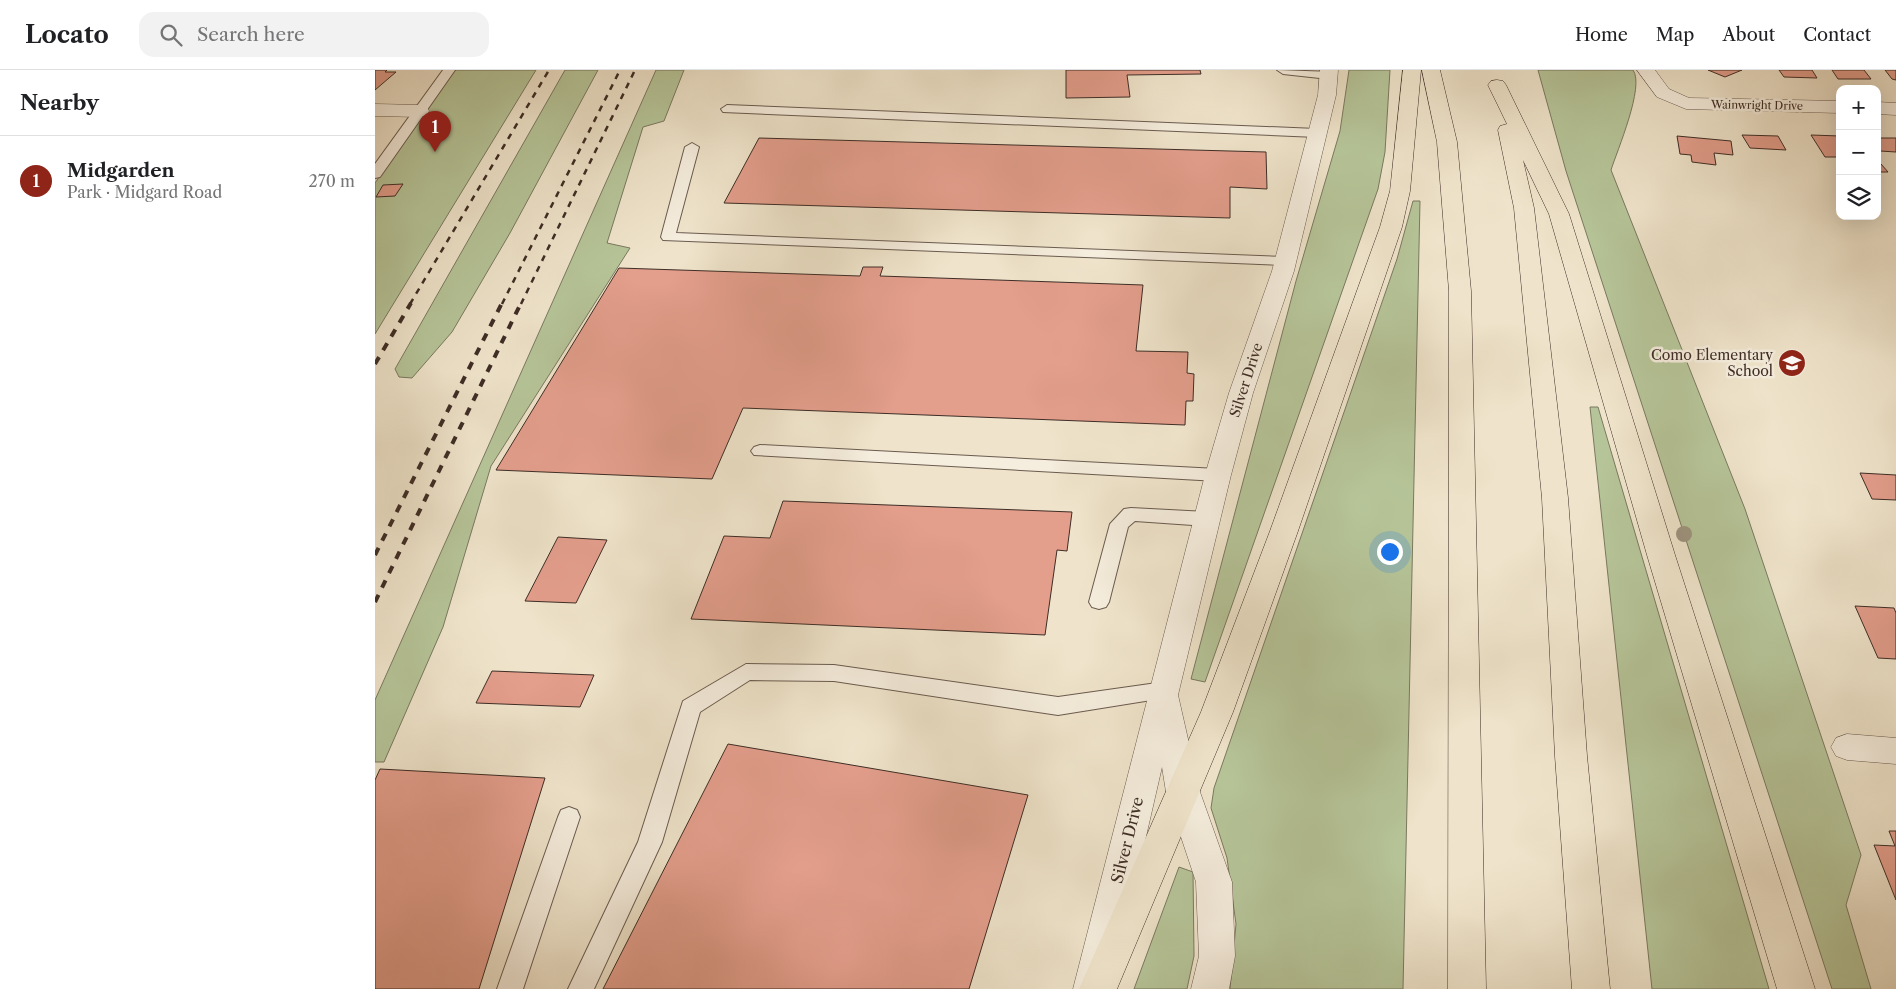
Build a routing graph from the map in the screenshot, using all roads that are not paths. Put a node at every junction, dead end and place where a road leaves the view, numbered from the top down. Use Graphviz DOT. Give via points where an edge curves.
graph roads {
  1 [pos="449,70"];
  2 [pos="1283,70"];
  3 [pos="1412,70"];
  4 [pos="1431,70"];
  5 [pos="1646,70"];
  6 [pos="1329,72"];
  7 [pos="1494,78"];
  8 [pos="1836,107"];
  9 [pos="1881,108"];
  10 [pos="727,109"];
  11 [pos="1896,109"];
  12 [pos="375,110"];
  13 [pos="420,111"];
  14 [pos="1317,133"];
  15 [pos="692,148"];
  16 [pos="375,174"];
  17 [pos="1285,261"];
  18 [pos="760,451"];
  19 [pos="1218,475"];
  20 [pos="1207,519"];
  21 [pos="1099,602"];
  22 [pos="1163,690"];
  23 [pos="1847,747"];
  24 [pos="1896,751"];
  25 [pos="1183,792"];
  26 [pos="569,817"];
  27 [pos="510,989"];
  28 [pos="581,989"];
  29 [pos="1092,989"];
  30 [pos="1098,989"];
  31 [pos="1209,989"];
  32 [pos="1467,989"];
  33 [pos="1591,989"];
  34 [pos="1796,989"];
  1 -- 13 [label="lane"];
  2 -- 6 [label="lane"];
  3 -- 25 [label="highway" via="1400,191 1391,227 1284,531 1217,712"];
  4 -- 32 [label="highway" via="1447,142 1460,291"];
  5 -- 8 [label="street, Wainwright Drive" via="1663,93 1675,100 1700,104"];
  6 -- 14 [label="street, Silver Drive"];
  7 -- 33 [label="highway" via="1524,208 1555,498 1571,756"];
  7 -- 34 [label="highway" via="1559,214"];
  9 -- 11 [label="street"];
  10 -- 14 [label="lane"];
  12 -- 13 [label="street"];
  13 -- 16 [label="lane"];
  14 -- 17 [label="street, Silver Drive"];
  15 -- 17 [label="lane" via="668,237"];
  17 -- 19 [label="street, Silver Drive" via="1241,393"];
  18 -- 19 [label="lane"];
  19 -- 20 [label="street, Silver Drive"];
  20 -- 21 [label="lane" via="1131,514 1119,524"];
  20 -- 22 [label="street, Silver Drive"];
  22 -- 25 [label="street, Silver Drive"];
  22 -- 28 [label="lane" via="1058,706 835,673 745,672 691,707 650,842"];
  22 -- 29 [label="street, Silver Drive"];
  23 -- 24 [label="street"];
  25 -- 30 [label="highway"];
  25 -- 31 [label="street, Silver Drive" via="1214,882 1217,956"];
  26 -- 27 [label="lane"];
}
